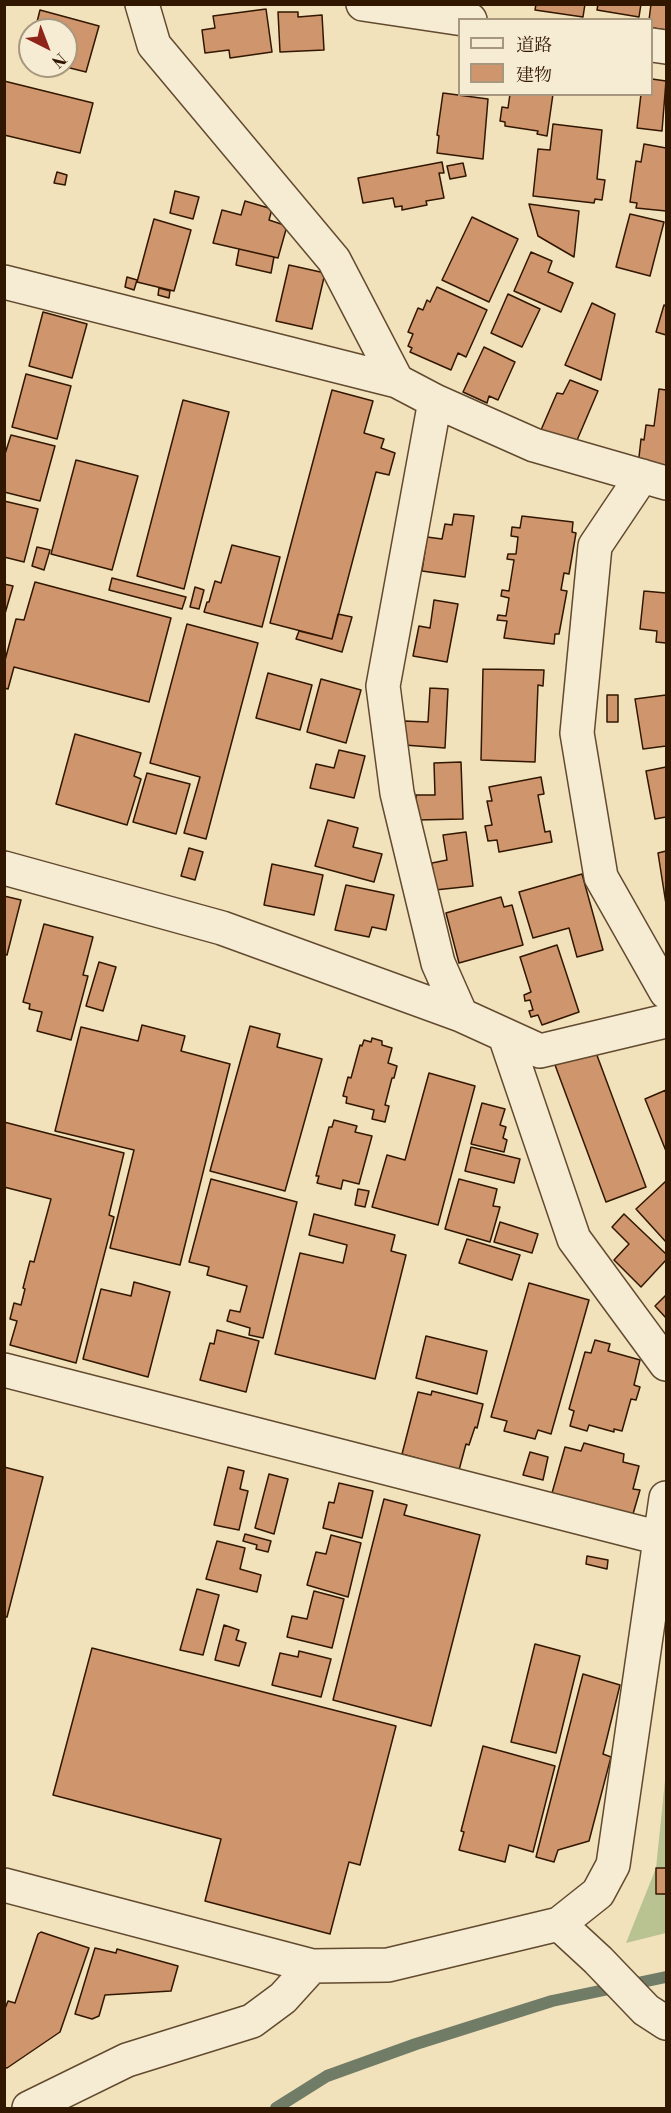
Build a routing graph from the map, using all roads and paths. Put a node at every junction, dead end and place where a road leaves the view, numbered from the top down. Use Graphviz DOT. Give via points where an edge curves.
graph roads {
  1 [pos="142,4"];
  2 [pos="363,4"];
  3 [pos="458,18"];
  4 [pos="4,282"];
  5 [pos="397,381"];
  6 [pos="435,401"];
  7 [pos="654,480"];
  8 [pos="4,868"];
  9 [pos="666,992"];
  10 [pos="461,1015"];
  11 [pos="666,1021"];
  12 [pos="505,1036"];
  13 [pos="666,1364"];
  14 [pos="4,1370"];
  15 [pos="666,1498"];
  16 [pos="660,1538"];
  17 [pos="4,1885"];
  18 [pos="559,1924"];
  19 [pos="312,1966"];
  20 [pos="666,2023"];
  21 [pos="29,2109"];
  1 -- 5 [label="street" via="154,45 334,260"];
  2 -- 3 [label="street"];
  4 -- 5 [label="street"];
  5 -- 6 [label="street"];
  6 -- 7 [label="street" via="534,445"];
  6 -- 10 [label="street" via="383,686 397,793 438,963"];
  7 -- 9 [label="street" via="595,546 577,733 601,877"];
  8 -- 10 [label="street" via="222,928"];
  10 -- 12 [label="street"];
  11 -- 12 [label="street" via="540,1051"];
  12 -- 13 [label="street" via="574,1239"];
  14 -- 16 [label="street"];
  15 -- 16 [label="street"];
  16 -- 18 [label="street" via="613,1865 598,1893"];
  17 -- 19 [label="street"];
  18 -- 19 [label="street" via="388,1965"];
  18 -- 20 [label="street" via="646,2010"];
  19 -- 21 [label="street" via="283,1998 252,2021 127,2060"];
}
